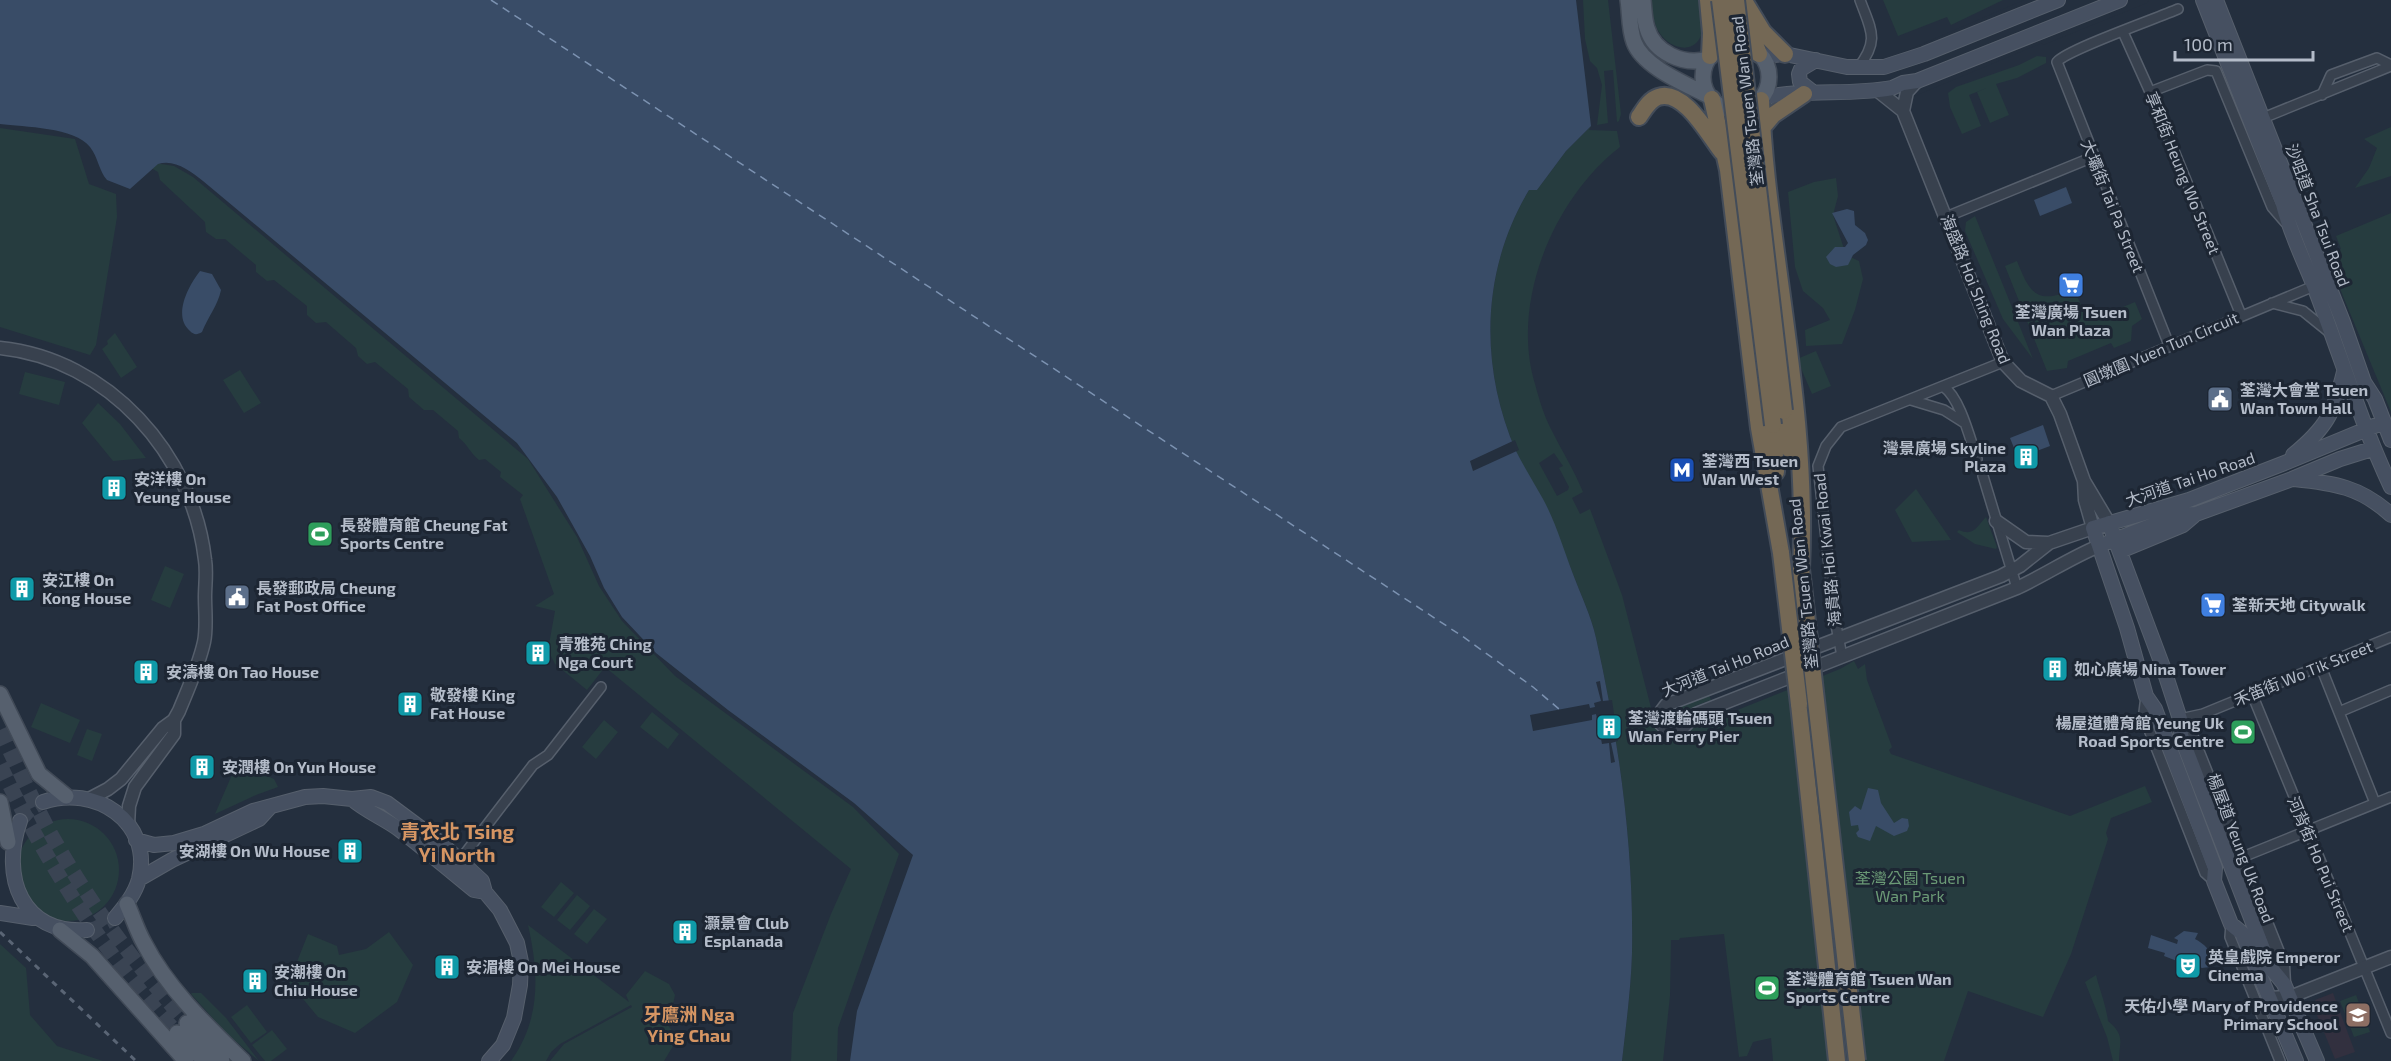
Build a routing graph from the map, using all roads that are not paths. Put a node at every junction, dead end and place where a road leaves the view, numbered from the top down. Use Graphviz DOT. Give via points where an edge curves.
graph roads {
  1 [pos="1628,0"];
  2 [pos="1643,0"];
  3 [pos="1708,0"];
  4 [pos="1720,0"];
  5 [pos="1860,0"];
  6 [pos="2120,0"];
  7 [pos="2206,0"];
  8 [pos="1742,1"];
  9 [pos="2053,1"];
  10 [pos="2178,9"];
  11 [pos="2123,32"];
  12 [pos="1785,54"];
  13 [pos="1760,55"];
  14 [pos="1709,58"];
  15 [pos="1816,60"];
  16 [pos="2391,65"];
  17 [pos="1858,68"];
  18 [pos="1909,86"];
  19 [pos="1878,91"];
  20 [pos="2150,92"];
  21 [pos="1809,94"];
  22 [pos="2322,95"];
  23 [pos="1711,97"];
  24 [pos="1762,99"];
  25 [pos="1903,111"];
  26 [pos="1639,117"];
  27 [pos="2257,121"];
  28 [pos="1762,128"];
  29 [pos="2093,157"];
  30 [pos="1727,164"];
  31 [pos="1946,217"];
  32 [pos="2289,226"];
  33 [pos="2314,286"];
  34 [pos="2272,303"];
  35 [pos="2241,315"];
  36 [pos="2331,333"];
  37 [pos="2169,345"];
  38 [pos="1,348"];
  39 [pos="2003,362"];
  40 [pos="2344,372"];
  41 [pos="1944,387"];
  42 [pos="2050,396"];
  43 [pos="1911,400"];
  44 [pos="1963,422"];
  45 [pos="2375,426"];
  46 [pos="2391,440"];
  47 [pos="2372,449"];
  48 [pos="1977,459"];
  49 [pos="2282,464"];
  50 [pos="1983,476"];
  51 [pos="2292,479"];
  52 [pos="2084,481"];
  53 [pos="2391,487"];
  54 [pos="2391,515"];
  55 [pos="1996,521"];
  56 [pos="2109,523"];
  57 [pos="2093,528"];
  58 [pos="2049,543"];
  59 [pos="2118,545"];
  60 [pos="2099,546"];
  61 [pos="1781,553"];
  62 [pos="1801,569"];
  63 [pos="2012,572"];
  64 [pos="2017,588"];
  65 [pos="2391,637"];
  66 [pos="1838,639"];
  67 [pos="1842,656"];
  68 [pos="2321,667"];
  69 [pos="601,687"];
  70 [pos="2391,690"];
  71 [pos="0,694"];
  72 [pos="2252,694"];
  73 [pos="2339,712"];
  74 [pos="2180,719"];
  75 [pos="174,720"];
  76 [pos="66,796"];
  77 [pos="2391,797"];
  78 [pos="91,798"];
  79 [pos="352,799"];
  80 [pos="0,802"];
  81 [pos="43,802"];
  82 [pos="2375,803"];
  83 [pos="270,807"];
  84 [pos="20,821"];
  85 [pos="128,825"];
  86 [pos="2308,831"];
  87 [pos="136,840"];
  88 [pos="8,842"];
  89 [pos="2240,858"];
  90 [pos="460,860"];
  91 [pos="2,865"];
  92 [pos="452,872"];
  93 [pos="139,879"];
  94 [pos="485,892"];
  95 [pos="127,904"];
  96 [pos="0,913"];
  97 [pos="33,918"];
  98 [pos="115,918"];
  99 [pos="2231,924"];
  100 [pos="60,930"];
  101 [pos="87,930"];
  102 [pos="2391,957"];
  103 [pos="2364,968"];
  104 [pos="2284,984"];
  105 [pos="2252,993"];
  106 [pos="2290,997"];
  107 [pos="2268,998"];
  108 [pos="2391,1033"];
  109 [pos="186,1061"];
  110 [pos="205,1061"];
  111 [pos="222,1061"];
  112 [pos="243,1061"];
  113 [pos="489,1061"];
  114 [pos="1837,1061"];
  115 [pos="1857,1061"];
  116 [pos="2280,1061"];
  117 [pos="2296,1061"];
  118 [pos="2317,1061"];
  1 -- 23 [label="main road" via="1632,36 1642,56"];
  2 -- 14 [label="main road" via="1647,28 1662,50 1686,60"];
  3 -- 14 [label="highway" via="1712,45"];
  4 -- 61 [label="highway, 荃灣路 Tsuen Wan Road, bridge" via="1773,425"];
  5 -- 17 [label="street" via="1873,37"];
  6 -- 18 [label="main road"];
  7 -- 27 [label="main road, 沙咀道 Sha Tsui Road"];
  8 -- 12 [label="highway" via="1763,32"];
  8 -- 13 [label="highway"];
  8 -- 62 [label="highway, 荃灣路 Tsuen Wan Road, bridge"];
  9 -- 17 [label="main road" via="1935,50 1884,67"];
  10 -- 11 [label="street"];
  11 -- 20 [label="street, 享和街 Heung Wo Street"];
  11 -- 29 [label="street, 大壩街 Tai Pa Street" via="2060,57 2057,62"];
  12 -- 13 [label="main road"];
  12 -- 15 [label="main road"];
  13 -- 14 [label="main road" via="1748,46 1732,43"];
  13 -- 24 [label="main road" via="1768,76"];
  14 -- 23 [label="main road" via="1705,80"];
  15 -- 17 [label="main road"];
  15 -- 21 [label="main road" via="1798,74"];
  16 -- 22 [label="street"];
  16 -- 22 [label="street" via="2377,58 2331,75"];
  18 -- 19 [label="main road"];
  18 -- 25 [label="street"];
  19 -- 21 [label="main road"];
  19 -- 25 [label="street, 海盛路 Hoi Shing Road"];
  20 -- 32 [label="street, 沙咀道 Sha Tsui Road" via="2214,70 2272,207"];
  20 -- 35 [label="street, 享和街 Heung Wo Street"];
  21 -- 24 [label="main road" via="1791,92"];
  21 -- 28 [label="highway" via="1773,115"];
  22 -- 27 [label="street"];
  23 -- 24 [label="main road" via="1729,110 1751,106"];
  23 -- 30 [label="highway"];
  24 -- 28 [label="highway"];
  25 -- 31 [label="street, 海盛路 Hoi Shing Road"];
  26 -- 30 [label="highway" via="1659,97 1679,100 1693,113"];
  27 -- 32 [label="main road, 沙咀道 Sha Tsui Road"];
  27 -- 45 [label="main road, 沙咀道 Sha Tsui Road" via="2369,393 2375,399"];
  28 -- 62 [label="highway" via="1796,411 1803,532"];
  29 -- 31 [label="street"];
  29 -- 37 [label="street, 大壩街 Tai Pa Street"];
  30 -- 61 [label="highway" via="1759,428"];
  31 -- 39 [label="street, 海盛路 Hoi Shing Road"];
  32 -- 33 [label="main road, 沙咀道 Sha Tsui Road"];
  33 -- 34 [label="street, 圓墩圍 Yuen Tun Circuit"];
  33 -- 36 [label="main road, 沙咀道 Sha Tsui Road"];
  34 -- 35 [label="street, 圓墩圍 Yuen Tun Circuit"];
  34 -- 36 [label="street" via="2303,311"];
  35 -- 37 [label="street, 圓墩圍 Yuen Tun Circuit"];
  36 -- 40 [label="main road, 沙咀道 Sha Tsui Road"];
  37 -- 42 [label="street, 圓墩圍 Yuen Tun Circuit"];
  38 -- 75 [label="street" via="56,362 83,374 117,397 147,426 185,491 198,525 205,561 204,642"];
  39 -- 41 [label="street, 海貴路 Hoi Kwai Road"];
  39 -- 42 [label="street, 海盛路 Hoi Shing Road" via="2021,381"];
  40 -- 45 [label="main road, 沙咀道 Sha Tsui Road"];
  40 -- 49 [label="main road" via="2336,405 2328,417 2311,440"];
  41 -- 43 [label="street, 海貴路 Hoi Kwai Road"];
  41 -- 44 [label="street" via="1953,395"];
  42 -- 52 [label="street"];
  43 -- 44 [label="street" via="1944,410"];
  43 -- 66 [label="street, 海貴路 Hoi Kwai Road" via="1841,427 1820,458 1819,485"];
  44 -- 48 [label="street"];
  45 -- 46 [label="main road, 沙咀道 Sha Tsui Road"];
  45 -- 47 [label="main road, 沙咀道 Sha Tsui Road"];
  45 -- 49 [label="main road, 大河道 Tai Ho Road"];
  47 -- 51 [label="main road, 大河道 Tai Ho Road"];
  47 -- 53 [label="main road, 沙咀道 Sha Tsui Road"];
  49 -- 56 [label="main road, 大河道 Tai Ho Road" via="2189,500"];
  50 -- 55 [label="street"];
  51 -- 54 [label="main road, 大河道 Tai Ho Road" via="2343,486 2364,494"];
  51 -- 59 [label="main road, 大河道 Tai Ho Road" via="2196,514 2179,516"];
  52 -- 56 [label="street"];
  52 -- 57 [label="street"];
  55 -- 58 [label="street" via="2026,542"];
  55 -- 63 [label="street"];
  56 -- 57 [label="main road, 大河道 Tai Ho Road"];
  56 -- 59 [label="main road, 楊屋道 Yeung Uk Road"];
  57 -- 58 [label="street, 大河道 Tai Ho Road"];
  57 -- 60 [label="main road, 楊屋道 Yeung Uk Road"];
  58 -- 63 [label="street, 大河道 Tai Ho Road"];
  59 -- 60 [label="main road, 大河道 Tai Ho Road"];
  59 -- 74 [label="main road, 楊屋道 Yeung Uk Road"];
  60 -- 64 [label="street, 大河道 Tai Ho Road"];
  60 -- 99 [label="main road, 楊屋道 Yeung Uk Road" via="2146,696 2215,868 2214,881"];
  61 -- 114 [label="highway, 荃灣路 Tsuen Wan Road, bridge"];
  62 -- 115 [label="highway, 荃灣路 Tsuen Wan Road, bridge"];
  63 -- 64 [label="street"];
  63 -- 66 [label="street, 大河道 Tai Ho Road"];
  64 -- 67 [label="street, 大河道 Tai Ho Road"];
  65 -- 68 [label="street, 禾笛街 Wo Tik Street"];
  66 -- 67 [label="street, 海貴路 Hoi Kwai Road"];
  66 -- 67 [label="street, 大河道 Tai Ho Road" via="1666,705 1660,713 1660,723 1669,732 1679,732 1696,714"];
  68 -- 72 [label="street, 禾笛街 Wo Tik Street"];
  68 -- 73 [label="street"];
  69 -- 90 [label="street" via="548,755 533,765"];
  70 -- 73 [label="street"];
  71 -- 76 [label="main road" via="39,774"];
  72 -- 74 [label="street, 禾笛街 Wo Tik Street"];
  72 -- 86 [label="street, 河背街 Ho Pui Street"];
  73 -- 82 [label="street"];
  74 -- 89 [label="street, 楊屋道 Yeung Uk Road" via="2189,730"];
  74 -- 104 [label="main road, 楊屋道 Yeung Uk Road" via="2185,747 2231,869 2270,968"];
  75 -- 78 [label="street" via="121,779"];
  75 -- 85 [label="street" via="174,734 135,787"];
  76 -- 78 [label="main road"];
  76 -- 81 [label="main road"];
  77 -- 82 [label="street"];
  78 -- 85 [label="main road" via="112,809"];
  79 -- 83 [label="main road" via="305,797"];
  79 -- 90 [label="main road" via="371,797 387,803"];
  79 -- 92 [label="main road" via="400,830"];
  80 -- 88 [label="main road"];
  82 -- 86 [label="street"];
  83 -- 87 [label="main road" via="174,843 154,846"];
  83 -- 93 [label="main road" via="259,819"];
  84 -- 88 [label="main road"];
  85 -- 87 [label="main road"];
  86 -- 89 [label="street"];
  86 -- 103 [label="street, 河背街 Ho Pui Street"];
  87 -- 93 [label="main road"];
  88 -- 91 [label="main road"];
  89 -- 104 [label="street, 楊屋道 Yeung Uk Road" via="2283,965"];
  90 -- 92 [label="street"];
  90 -- 94 [label="main road" via="483,881"];
  91 -- 97 [label="main road" via="13,896"];
  92 -- 94 [label="main road" via="474,890"];
  93 -- 95 [label="main road"];
  94 -- 113 [label="main road" via="511,928 521,962 514,1018 503,1045"];
  95 -- 98 [label="main road"];
  95 -- 112 [label="main road" via="144,943 179,993"];
  96 -- 97 [label="main road"];
  97 -- 100 [label="main road"];
  99 -- 105 [label="street, 楊屋道 Yeung Uk Road" via="2230,937"];
  99 -- 107 [label="main road, 楊屋道 Yeung Uk Road" via="2242,933"];
  100 -- 101 [label="main road"];
  100 -- 109 [label="main road" via="92,956"];
  102 -- 103 [label="street"];
  103 -- 106 [label="street"];
  103 -- 108 [label="street, 河背街 Ho Pui Street"];
  104 -- 106 [label="main road, 楊屋道 Yeung Uk Road"];
  105 -- 107 [label="street"];
  105 -- 116 [label="street, 楊屋道 Yeung Uk Road"];
  106 -- 107 [label="street"];
  106 -- 118 [label="main road, 楊屋道 Yeung Uk Road"];
  107 -- 117 [label="main road, 楊屋道 Yeung Uk Road"];
  110 -- 111 [label="main road" via="182,1028"];
}
